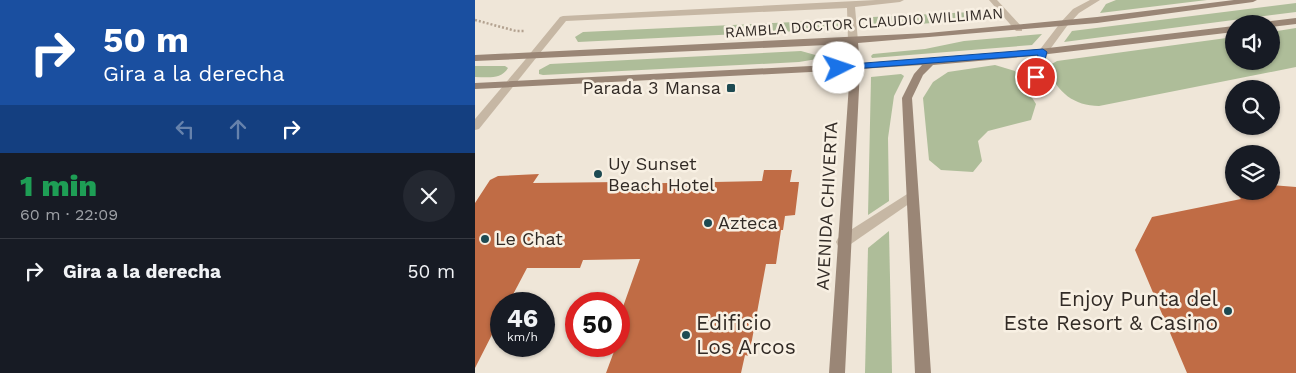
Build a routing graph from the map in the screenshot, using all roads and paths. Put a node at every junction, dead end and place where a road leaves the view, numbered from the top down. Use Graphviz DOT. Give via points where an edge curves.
graph roads {
  1 [pos="900,0"];
  2 [pos="993,0"];
  3 [pos="1096,0"];
  4 [pos="1253,0"];
  5 [pos="851,5"];
  6 [pos="475,20"];
  7 [pos="1296,21"];
  8 [pos="1280,23"];
  9 [pos="1064,24"];
  10 [pos="1019,29"];
  11 [pos="1225,30"];
  12 [pos="554,32"];
  13 [pos="853,41"];
  14 [pos="1043,52"];
  15 [pos="533,56"];
  16 [pos="475,58"];
  17 [pos="929,62"];
  18 [pos="855,66"];
  19 [pos="1036,77"];
  20 [pos="511,85"];
  21 [pos="475,86"];
  22 [pos="475,126"];
  23 [pos="912,196"];
  24 [pos="843,242"];
  25 [pos="837,373"];
  26 [pos="923,373"];
  1 -- 5 [label="street"];
  2 -- 10 [label="street"];
  3 -- 9 [label="street" via="1076,10"];
  4 -- 9 [label="main road, RAMBLA DOCTOR CLAUDIO WILLIMAN"];
  5 -- 12 [label="street" via="563,19"];
  5 -- 13 [label="street"];
  6 -- 12 [label="path" via="516,31"];
  7 -- 8 [label="main road"];
  9 -- 10 [label="main road, RAMBLA DOCTOR CLAUDIO WILLIMAN"];
  9 -- 14 [label="street"];
  10 -- 13 [label="main road, RAMBLA DOCTOR CLAUDIO WILLIMAN"];
  11 -- 14 [label="main road"];
  12 -- 15 [label="street"];
  13 -- 15 [label="main road, RAMBLA DOCTOR CLAUDIO WILLIMAN"];
  13 -- 18 [label="main road, AVENIDA CHIVERTA"];
  14 -- 17 [label="main road"];
  14 -- 19 [label="street"];
  15 -- 16 [label="main road, RAMBLA DOCTOR CLAUDIO WILLIMAN"];
  15 -- 20 [label="street"];
  17 -- 18 [label="main road"];
  17 -- 23 [label="main road" via="915,79 907,98"];
  18 -- 20 [label="main road"];
  18 -- 24 [label="main road, AVENIDA CHIVERTA"];
  20 -- 21 [label="main road"];
  20 -- 22 [label="street"];
  23 -- 24 [label="street"];
  23 -- 26 [label="main road"];
  24 -- 25 [label="main road, AVENIDA CHIVERTA"];
}
